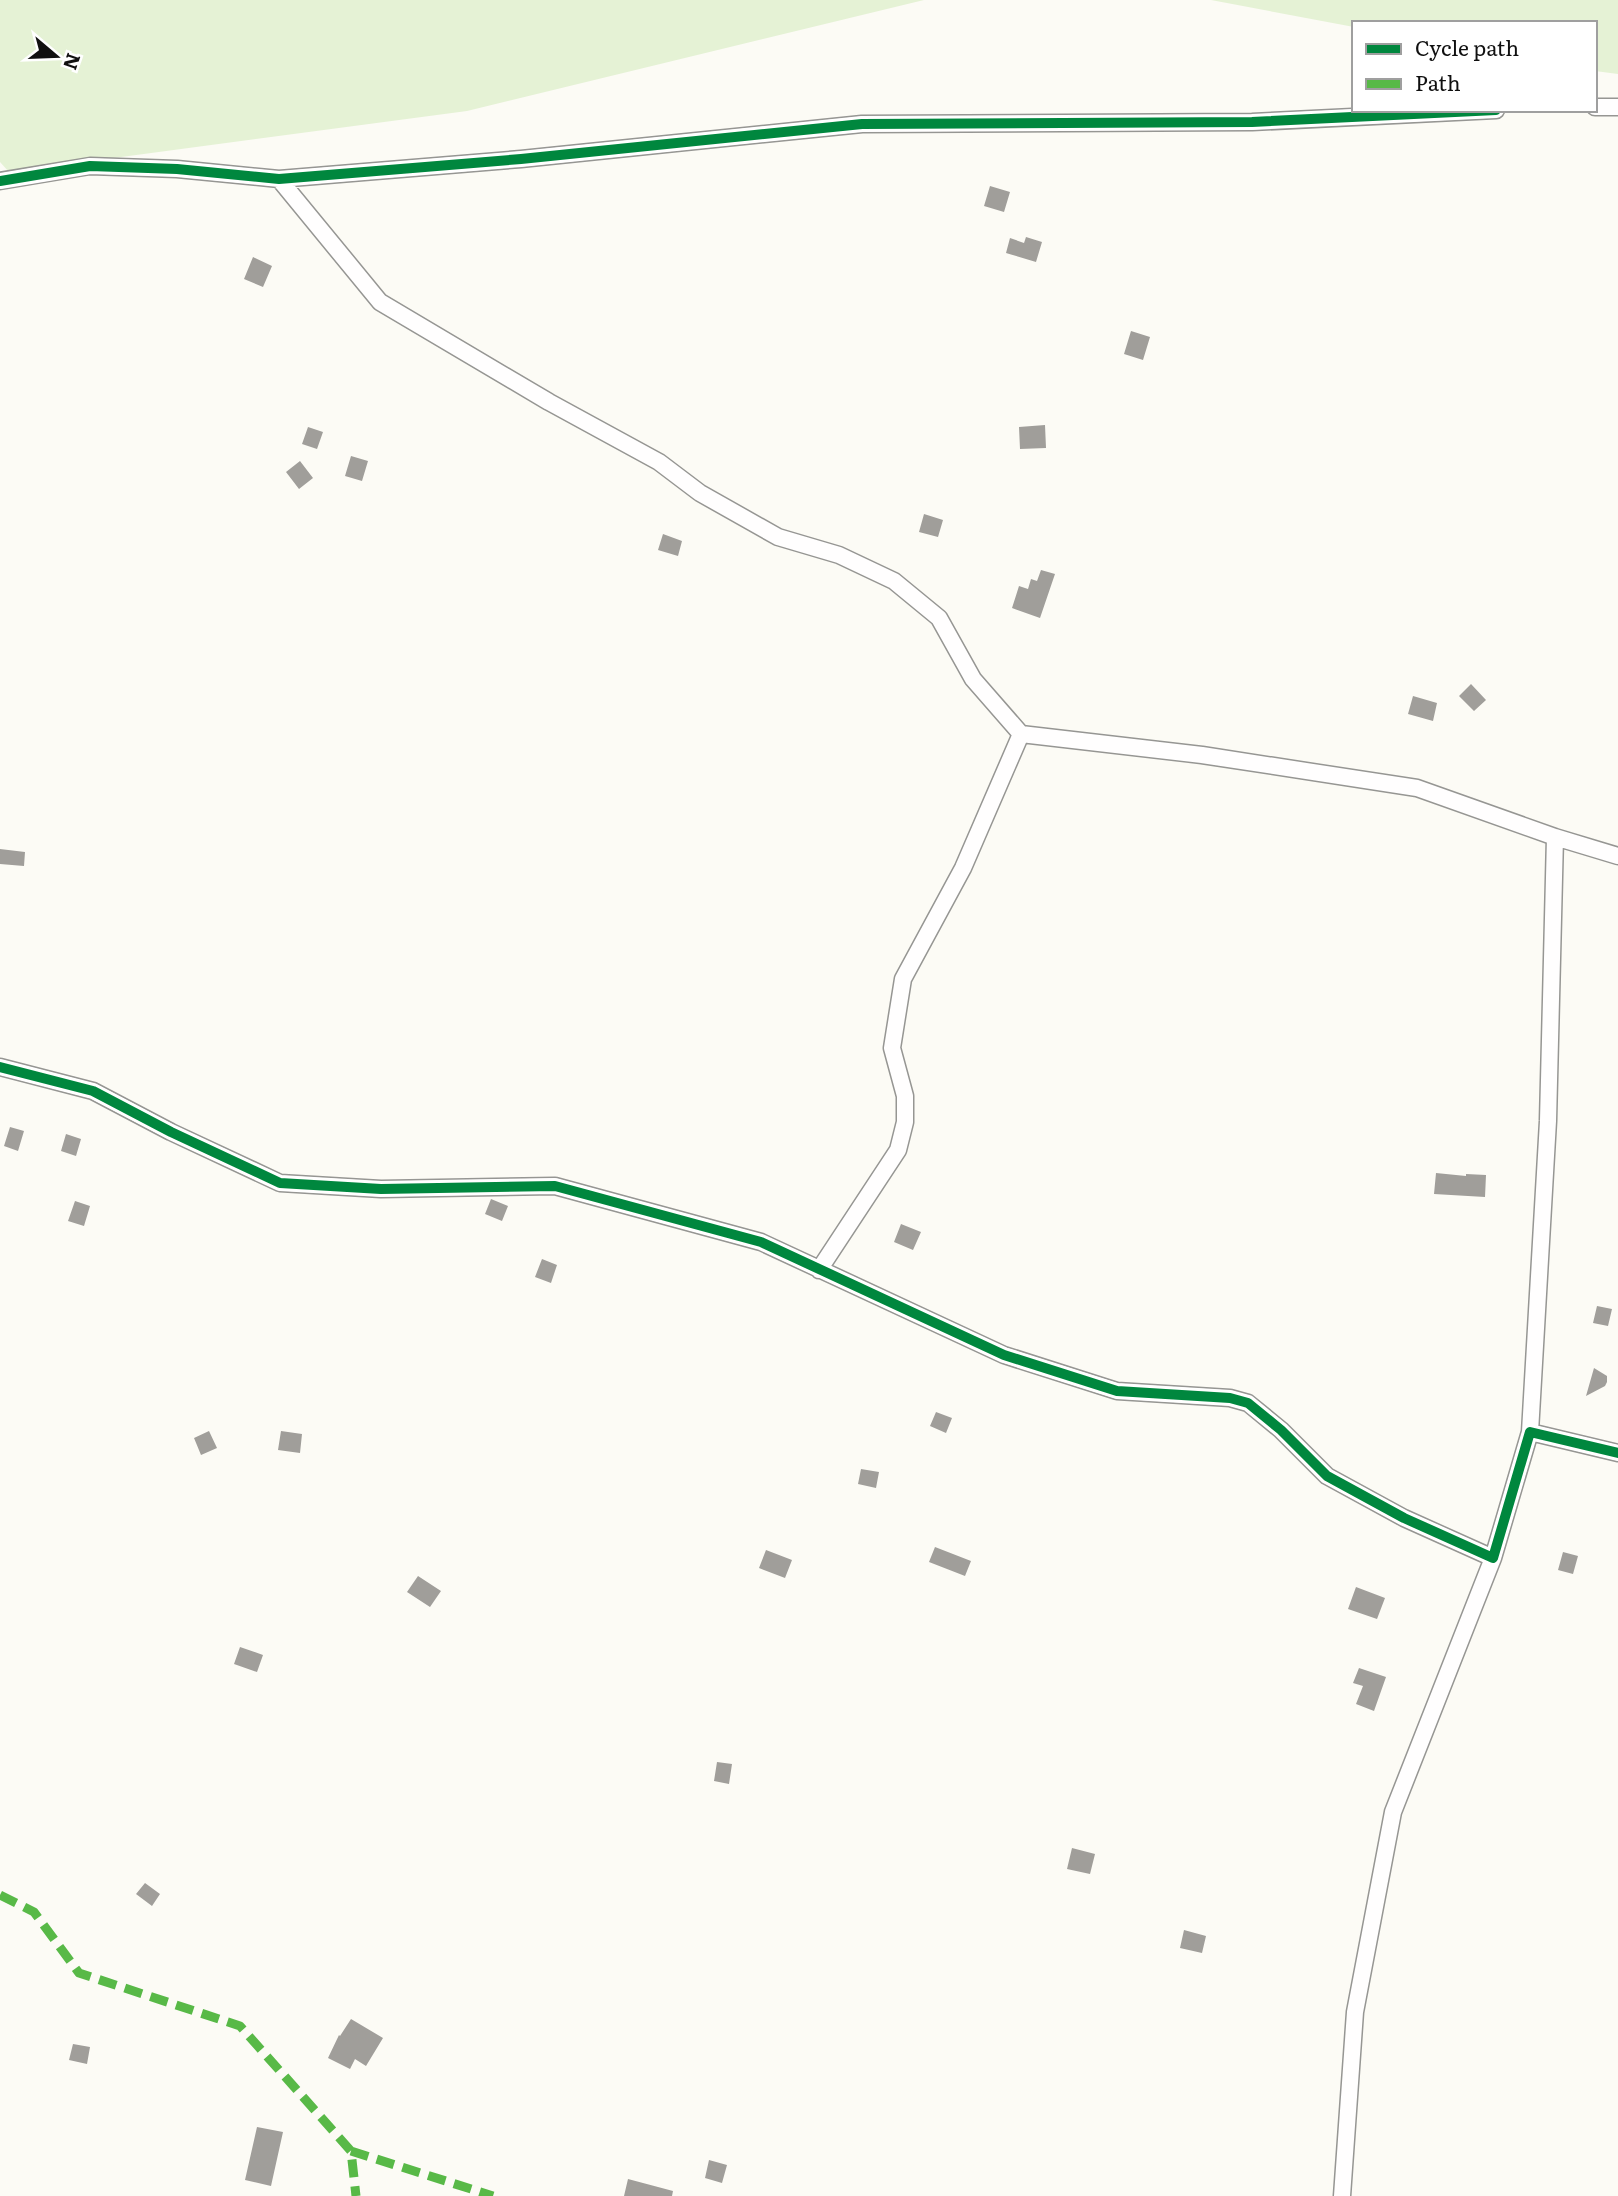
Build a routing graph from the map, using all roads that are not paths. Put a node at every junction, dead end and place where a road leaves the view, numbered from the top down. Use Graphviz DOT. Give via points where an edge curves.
graph roads {
  1 [pos="1597,107"];
  2 [pos="1618,107"];
  3 [pos="1455,112"];
  4 [pos="279,179"];
  5 [pos="0,181"];
  6 [pos="1021,734"];
  7 [pos="1555,837"];
  8 [pos="1618,856"];
  9 [pos="0,1067"];
  10 [pos="819,1270"];
  11 [pos="1530,1432"];
  12 [pos="1618,1453"];
  13 [pos="1493,1558"];
  14 [pos="1342,2196"];
  1 -- 2 [label="street"];
  3 -- 4 [label="street" via="1252,122 862,124"];
  4 -- 5 [label="street" via="90,166"];
  4 -- 6 [label="street" via="380,302 659,462 700,492 778,537 839,555 894,581 939,618 973,679"];
  6 -- 7 [label="street" via="1202,755 1417,788"];
  6 -- 10 [label="street" via="963,869 903,979 891,1048 905,1096 898,1150"];
  7 -- 8 [label="street"];
  7 -- 11 [label="street" via="1548,1121"];
  9 -- 10 [label="street" via="93,1091 280,1183 381,1189 555,1186 761,1242"];
  10 -- 13 [label="street" via="1004,1355 1117,1391 1248,1403 1327,1476 1404,1518"];
  11 -- 12 [label="street"];
  11 -- 13 [label="street"];
  13 -- 14 [label="street" via="1393,1812 1355,2012"];
}
